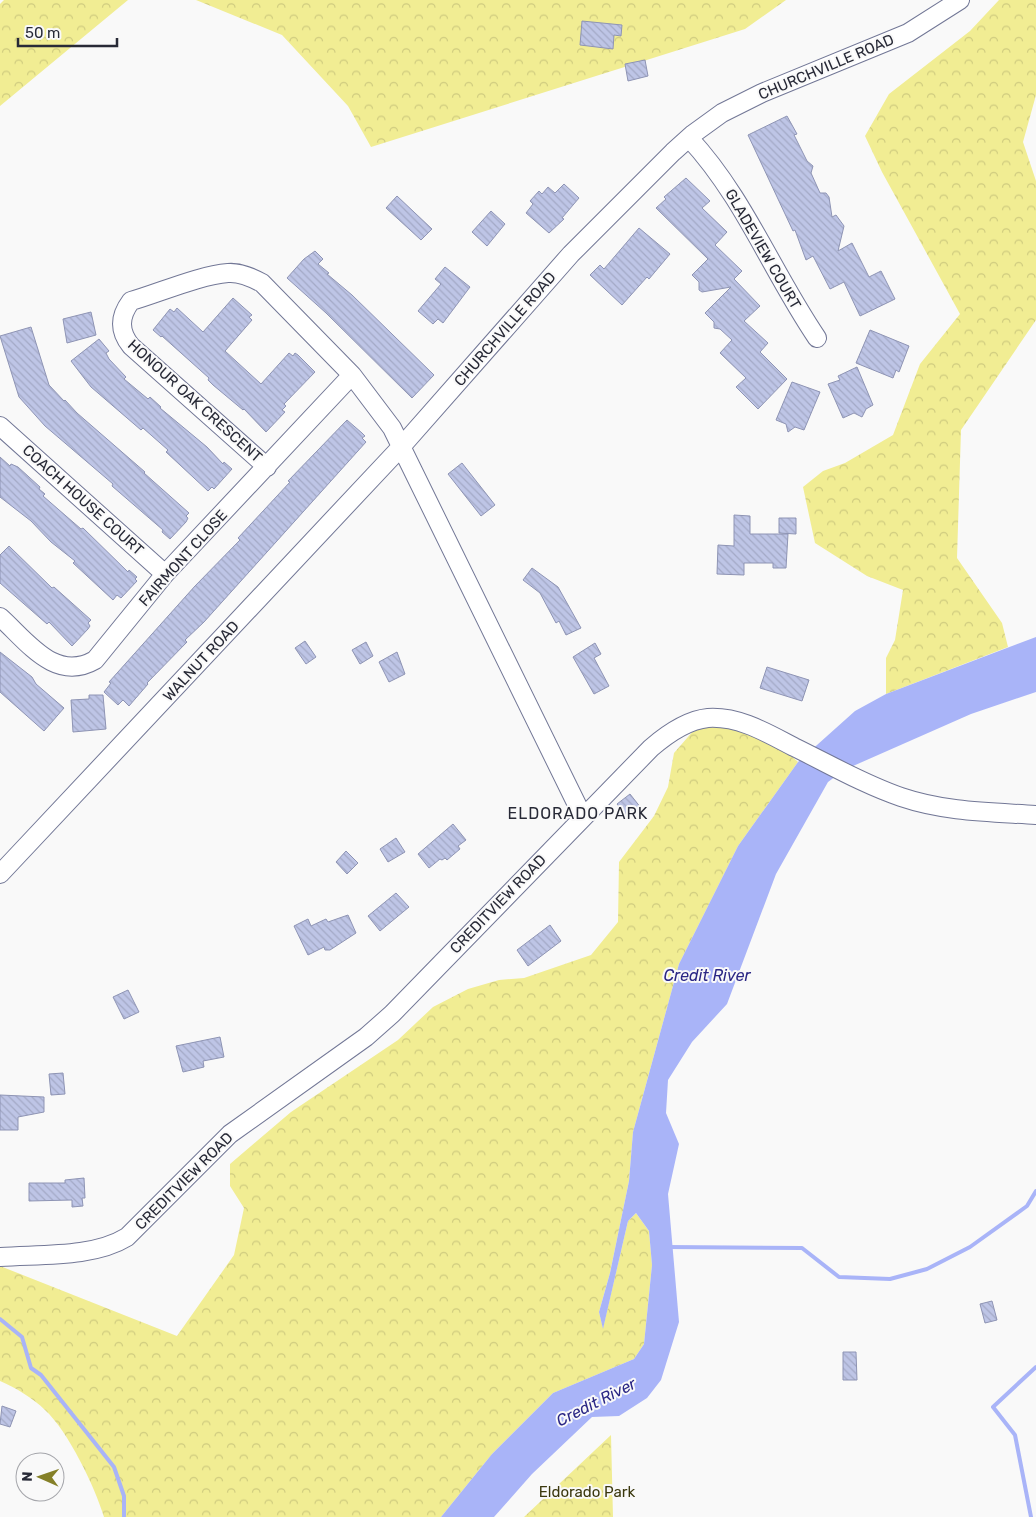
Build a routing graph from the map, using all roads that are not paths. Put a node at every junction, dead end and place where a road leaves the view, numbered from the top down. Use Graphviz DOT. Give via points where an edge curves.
graph roads {
  1 [pos="960,0"];
  2 [pos="689,138"];
  3 [pos="816,338"];
  4 [pos="352,374"];
  5 [pos="0,426"];
  6 [pos="401,447"];
  7 [pos="267,467"];
  8 [pos="166,574"];
  9 [pos="0,617"];
  10 [pos="1036,815"];
  11 [pos="583,817"];
  12 [pos="0,874"];
  13 [pos="0,1257"];
  1 -- 2 [label="street, CHURCHVILLE ROAD" via="908,33 722,113"];
  2 -- 3 [label="street, GLADEVIEW COURT" via="734,195 793,304"];
  2 -- 6 [label="street, CHURCHVILLE ROAD" via="571,254"];
  4 -- 6 [label="street, HONOUR OAK CRESCENT" via="378,407"];
  4 -- 7 [label="street, FAIRMONT CLOSE"];
  4 -- 7 [label="street, HONOUR OAK CRESCENT" via="262,282 246,275 212,276 132,301 122,319 123,333 131,346"];
  5 -- 8 [label="street, COACH HOUSE COURT"];
  6 -- 11 [label="street"];
  6 -- 12 [label="street, WALNUT ROAD"];
  7 -- 8 [label="street, FAIRMONT CLOSE"];
  8 -- 9 [label="street, FAIRMONT CLOSE" via="95,660 84,666 59,666 48,660"];
  10 -- 11 [label="street, CREDITVIEW ROAD" via="944,809 861,780 742,722 707,718 665,736"];
  11 -- 13 [label="street, CREDITVIEW ROAD" via="392,1014 366,1037 230,1134 127,1238 94,1250"];
}
